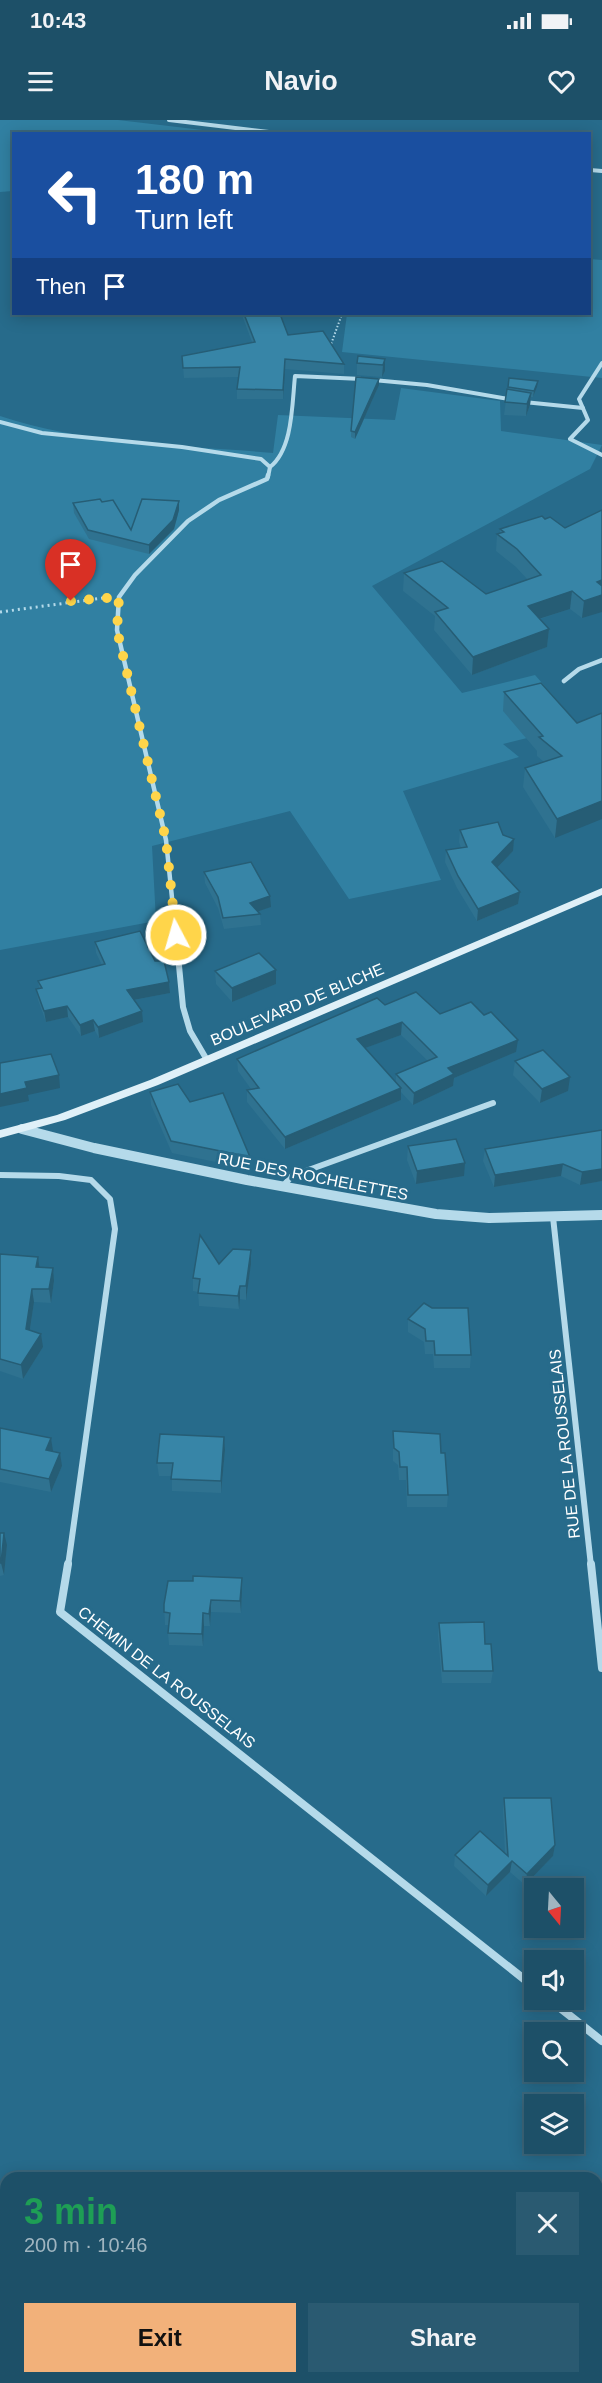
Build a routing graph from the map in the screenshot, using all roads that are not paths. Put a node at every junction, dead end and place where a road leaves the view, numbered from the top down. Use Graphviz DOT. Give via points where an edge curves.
graph roads {
  1 [pos="169,120"];
  2 [pos="269,132"];
  3 [pos="602,363"];
  4 [pos="583,408"];
  5 [pos="0,422"];
  6 [pos="602,455"];
  7 [pos="270,467"];
  8 [pos="602,660"];
  9 [pos="564,681"];
  10 [pos="602,891"];
  11 [pos="207,1060"];
  12 [pos="493,1103"];
  13 [pos="22,1129"];
  14 [pos="0,1134"];
  15 [pos="0,1175"];
  16 [pos="282,1186"];
  17 [pos="602,1215"];
  18 [pos="553,1217"];
  19 [pos="602,1668"];
  20 [pos="524,1979"];
  21 [pos="563,2010"];
  22 [pos="602,2041"];
  1 -- 2 [label="street"];
  3 -- 4 [label="street" via="579,399"];
  4 -- 6 [label="street" via="588,420 570,439"];
  4 -- 7 [label="street" via="427,385 295,376 280,459"];
  5 -- 7 [label="street" via="42,433 261,459"];
  7 -- 11 [label="street" via="267,479 219,500 188,521 119,597 117,630 166,840 183,1006 190,1031"];
  8 -- 9 [label="street" via="579,669"];
  10 -- 11 [label="main road, BOULEVARD DE BLICHE"];
  11 -- 13 [label="main road, BOULEVARD DE BLICHE"];
  12 -- 16 [label="street" via="292,1176"];
  13 -- 14 [label="main road, BOULEVARD DE BLICHE"];
  13 -- 16 [label="street, RUE DES ROCHELETTES" via="94,1148"];
  15 -- 20 [label="street, CHEMIN DE LA ROUSSELAIS" via="91,1180 110,1199 115,1229 60,1612"];
  16 -- 18 [label="street, RUE DES ROCHELETTES" via="436,1214"];
  17 -- 18 [label="street, RUE DES ROCHELETTES"];
  18 -- 19 [label="street, RUE DE LA ROUSSELAIS"];
  21 -- 22 [label="street"];
}
